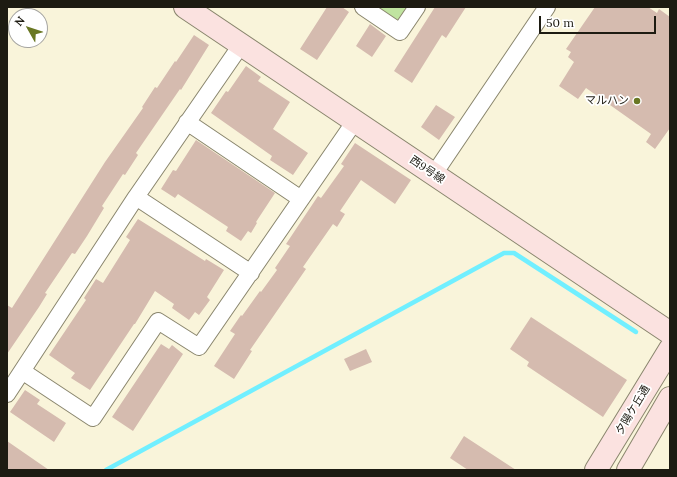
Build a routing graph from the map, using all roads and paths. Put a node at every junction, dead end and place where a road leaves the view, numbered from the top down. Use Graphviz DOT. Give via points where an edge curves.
graph roads {
  1 [pos="185,7"];
  2 [pos="363,7"];
  3 [pos="417,7"];
  4 [pos="547,7"];
  5 [pos="241,45"];
  6 [pos="355,121"];
  7 [pos="187,122"];
  8 [pos="434,174"];
  9 [pos="136,197"];
  10 [pos="300,199"];
  11 [pos="251,273"];
  12 [pos="670,333"];
  13 [pos="670,349"];
  14 [pos="22,371"];
  15 [pos="7,394"];
  16 [pos="670,398"];
  17 [pos="596,470"];
  18 [pos="628,470"];
  1 -- 5 [label="street, 西9号線"];
  2 -- 3 [label="street" via="400,32"];
  4 -- 8 [label="street"];
  5 -- 6 [label="street, 西9号線"];
  5 -- 7 [label="street"];
  6 -- 8 [label="street, 西9号線"];
  6 -- 10 [label="street"];
  7 -- 9 [label="street"];
  7 -- 10 [label="street"];
  8 -- 12 [label="street, 西9号線"];
  9 -- 11 [label="street"];
  9 -- 14 [label="street"];
  10 -- 11 [label="street"];
  11 -- 14 [label="street" via="199,347 158,322 93,418"];
  13 -- 17 [label="street, 夕陽ケ丘通"];
  14 -- 15 [label="street"];
  16 -- 18 [label="street"];
}
